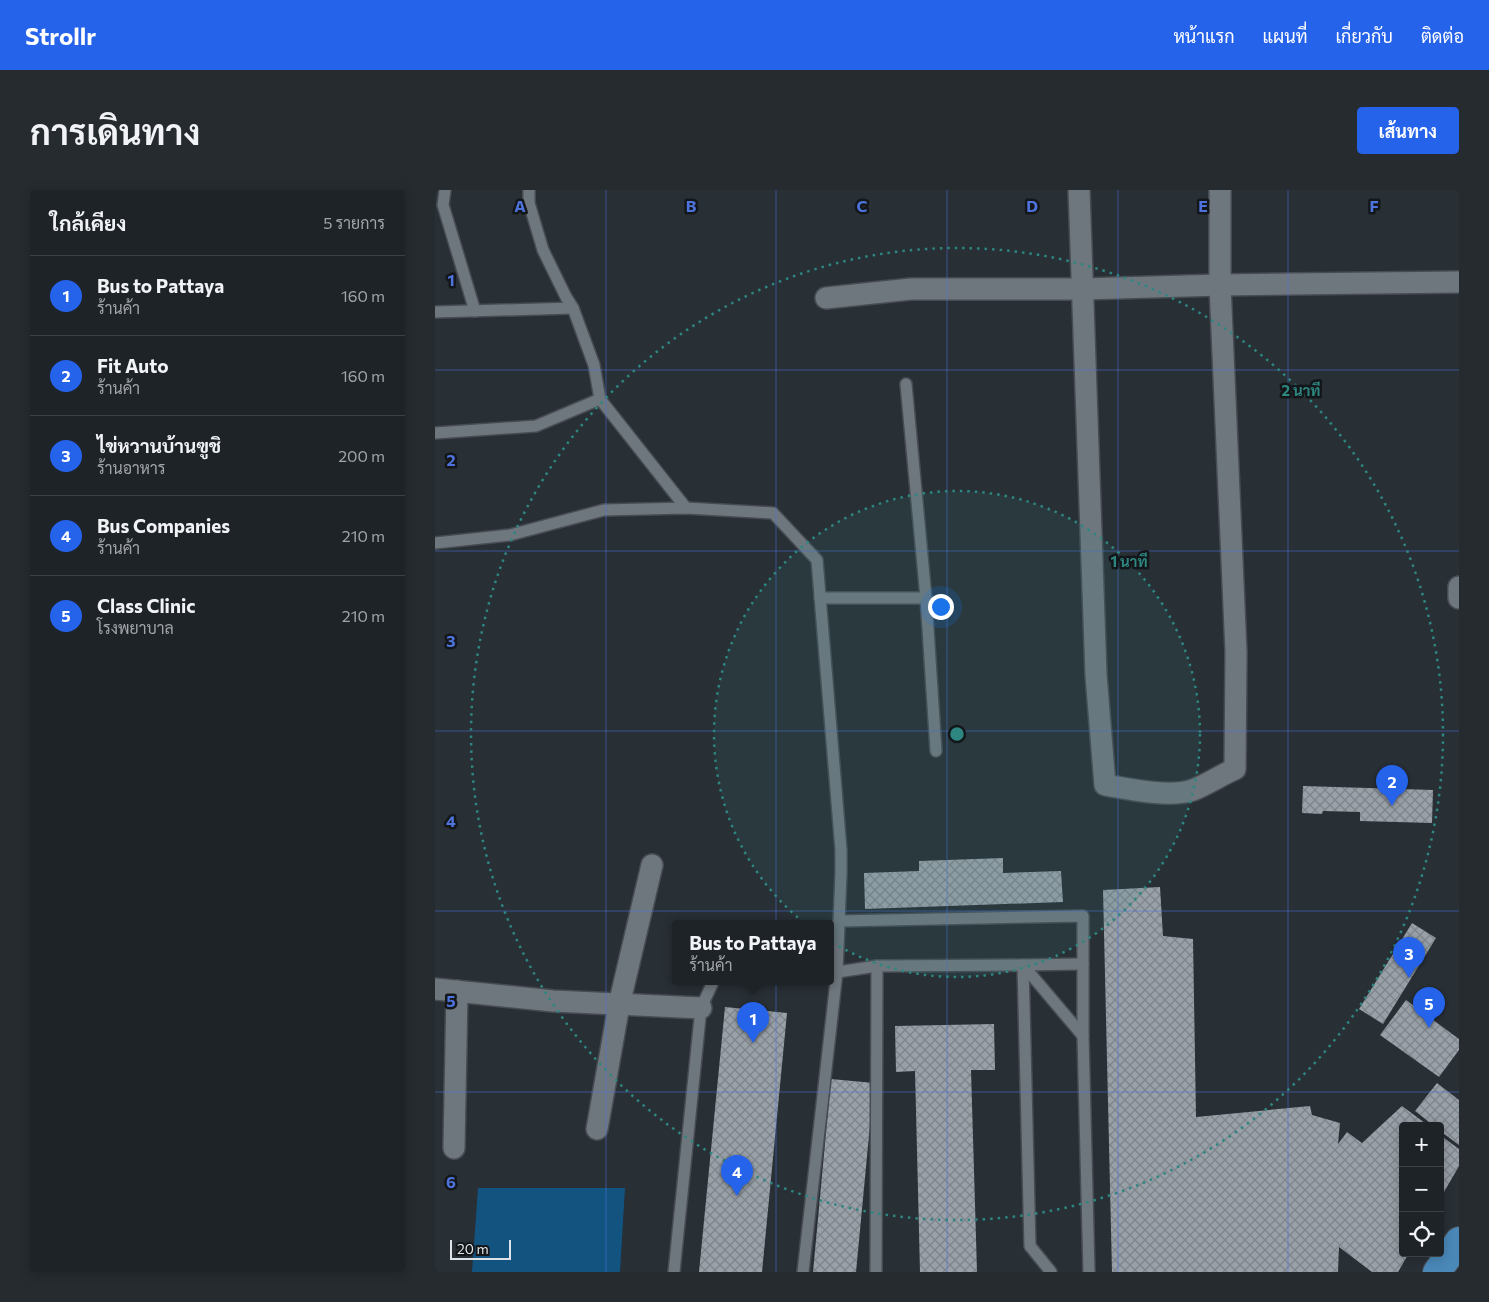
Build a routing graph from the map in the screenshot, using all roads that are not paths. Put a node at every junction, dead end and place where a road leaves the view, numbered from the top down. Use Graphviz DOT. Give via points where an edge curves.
graph roads {
  1 [pos="445,190"];
  2 [pos="529,190"];
  3 [pos="1079,190"];
  4 [pos="1220,190"];
  5 [pos="1459,282"];
  6 [pos="1219,285"];
  7 [pos="1084,289"];
  8 [pos="827,298"];
  9 [pos="573,308"];
  10 [pos="475,311"];
  11 [pos="435,312"];
  12 [pos="906,384"];
  13 [pos="599,399"];
  14 [pos="435,433"];
  15 [pos="686,508"];
  16 [pos="435,542"];
  17 [pos="1459,587"];
  18 [pos="820,598"];
  19 [pos="926,598"];
  20 [pos="1459,598"];
  21 [pos="936,751"];
  22 [pos="652,865"];
  23 [pos="839,921"];
  24 [pos="1083,964"];
  25 [pos="1023,965"];
  26 [pos="877,966"];
  27 [pos="834,973"];
  28 [pos="712,985"];
  29 [pos="833,985"];
  30 [pos="435,989"];
  31 [pos="457,991"];
  32 [pos="619,1005"];
  33 [pos="701,1008"];
  34 [pos="1083,1036"];
  35 [pos="597,1128"];
  36 [pos="454,1148"];
  37 [pos="1458,1242"];
  38 [pos="674,1272"];
  39 [pos="803,1272"];
  40 [pos="876,1272"];
  41 [pos="1051,1272"];
  42 [pos="1089,1272"];
  43 [pos="1437,1272"];
  44 [pos="1453,1272"];
  1 -- 10 [label="lane" via="443,205"];
  2 -- 9 [label="lane" via="529,203 543,250"];
  3 -- 7 [label="street"];
  4 -- 6 [label="street"];
  5 -- 6 [label="street"];
  6 -- 7 [label="street"];
  6 -- 7 [label="street" via="1235,652 1235,769 1193,790 1178,792 1144,792 1105,785 1096,675"];
  7 -- 8 [label="street" via="911,288"];
  9 -- 10 [label="lane"];
  9 -- 13 [label="lane" via="594,365"];
  10 -- 11 [label="lane"];
  12 -- 19 [label="lane"];
  13 -- 14 [label="lane" via="536,426"];
  13 -- 15 [label="lane"];
  15 -- 16 [label="lane" via="604,510 510,535"];
  15 -- 18 [label="lane" via="773,513 817,560"];
  17 -- 20 [label="street"];
  18 -- 19 [label="lane"];
  18 -- 23 [label="lane" via="841,850"];
  19 -- 21 [label="lane"];
  22 -- 32 [label="street"];
  23 -- 24 [label="lane" via="1083,916"];
  23 -- 27 [label="lane"];
  24 -- 25 [label="lane"];
  24 -- 34 [label="lane"];
  25 -- 26 [label="lane"];
  25 -- 34 [label="lane"];
  25 -- 41 [label="lane" via="1030,1246"];
  26 -- 27 [label="lane"];
  26 -- 40 [label="lane"];
  28 -- 33 [label="lane"];
  29 -- 39 [label="lane"];
  30 -- 31 [label="street"];
  31 -- 32 [label="street"];
  31 -- 36 [label="street"];
  32 -- 33 [label="street"];
  32 -- 35 [label="street"];
  33 -- 38 [label="lane"];
  34 -- 42 [label="lane"];
  37 -- 43 [label="highway"];
  37 -- 44 [label="highway"];
}
